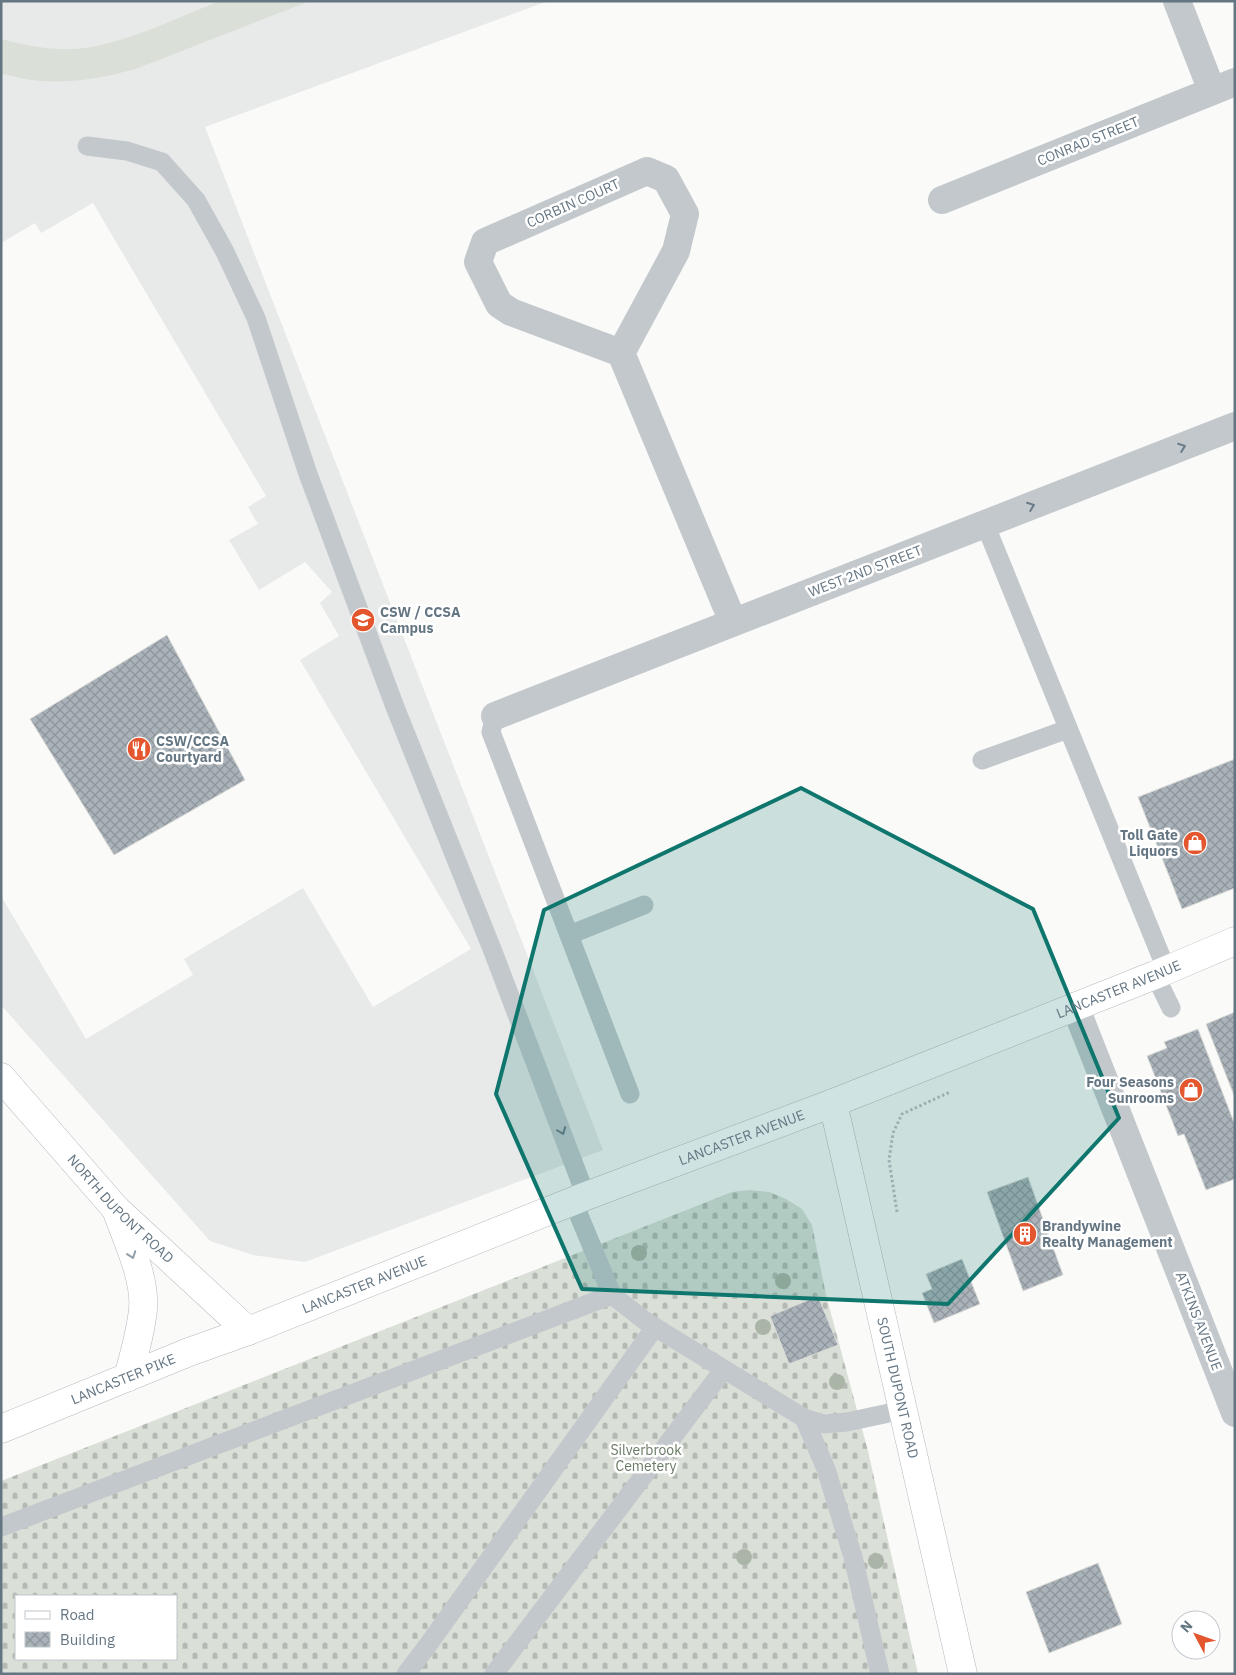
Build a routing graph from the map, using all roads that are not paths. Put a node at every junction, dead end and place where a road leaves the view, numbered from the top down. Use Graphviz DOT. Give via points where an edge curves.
graph roads {
  1 [pos="1177,1"];
  2 [pos="1223,86"];
  3 [pos="86,146"];
  4 [pos="942,200"];
  5 [pos="621,353"];
  6 [pos="1235,426"];
  7 [pos="985,524"];
  8 [pos="733,622"];
  9 [pos="495,716"];
  10 [pos="1068,729"];
  11 [pos="982,760"];
  12 [pos="644,904"];
  13 [pos="570,936"];
  14 [pos="1235,941"];
  15 [pos="1161,973"];
  16 [pos="1075,1006"];
  17 [pos="1171,1008"];
  18 [pos="1,1077"];
  19 [pos="630,1094"];
  20 [pos="833,1103"];
  21 [pos="580,1198"];
  22 [pos="116,1209"];
  23 [pos="612,1295"];
  24 [pos="655,1327"];
  25 [pos="248,1331"];
  26 [pos="724,1369"];
  27 [pos="128,1377"];
  28 [pos="903,1410"];
  29 [pos="1235,1412"];
  30 [pos="804,1418"];
  31 [pos="1,1429"];
  32 [pos="1,1527"];
  33 [pos="406,1674"];
  34 [pos="494,1674"];
  35 [pos="880,1674"];
  36 [pos="963,1674"];
  1 -- 2 [label="street"];
  2 -- 4 [label="street, CONRAD STREET"];
  3 -- 21 [label="lane, one-way" via="127,151 162,162 196,200 226,252 256,318 308,474 398,715 545,1086"];
  5 -- 5 [label="street, CORBIN COURT" via="511,312 499,304 478,262 485,242 647,171 666,179 685,214 676,251"];
  5 -- 8 [label="street"];
  7 -- 6 [label="street, WEST 2ND STREET, one-way"];
  7 -- 8 [label="street, WEST 2ND STREET"];
  7 -- 10 [label="lane"];
  8 -- 9 [label="street, WEST 2ND STREET"];
  9 -- 13 [label="lane" via="491,732"];
  10 -- 11 [label="lane"];
  10 -- 15 [label="lane"];
  12 -- 13 [label="lane"];
  13 -- 19 [label="lane"];
  14 -- 15 [label="main road, LANCASTER AVENUE"];
  15 -- 16 [label="main road, LANCASTER AVENUE"];
  15 -- 17 [label="lane"];
  16 -- 20 [label="main road, LANCASTER AVENUE"];
  16 -- 29 [label="street, ATKINS AVENUE"];
  18 -- 22 [label="main road, NORTH DUPONT ROAD"];
  20 -- 21 [label="main road, LANCASTER AVENUE"];
  20 -- 28 [label="main road, SOUTH DUPONT ROAD"];
  21 -- 23 [label="lane"];
  21 -- 25 [label="main road, LANCASTER AVENUE"];
  22 -- 25 [label="main road, NORTH DUPONT ROAD"];
  22 -- 27 [label="main road, one-way" via="140,1275 143,1307"];
  23 -- 24 [label="lane"];
  23 -- 32 [label="lane"];
  24 -- 26 [label="lane"];
  24 -- 33 [label="lane"];
  25 -- 27 [label="main road, LANCASTER PIKE"];
  26 -- 30 [label="lane"];
  26 -- 34 [label="lane"];
  27 -- 31 [label="main road, LANCASTER PIKE"];
  28 -- 30 [label="lane" via="824,1424"];
  28 -- 36 [label="main road, SOUTH DUPONT ROAD"];
  30 -- 35 [label="lane" via="826,1469 853,1557"];
}
